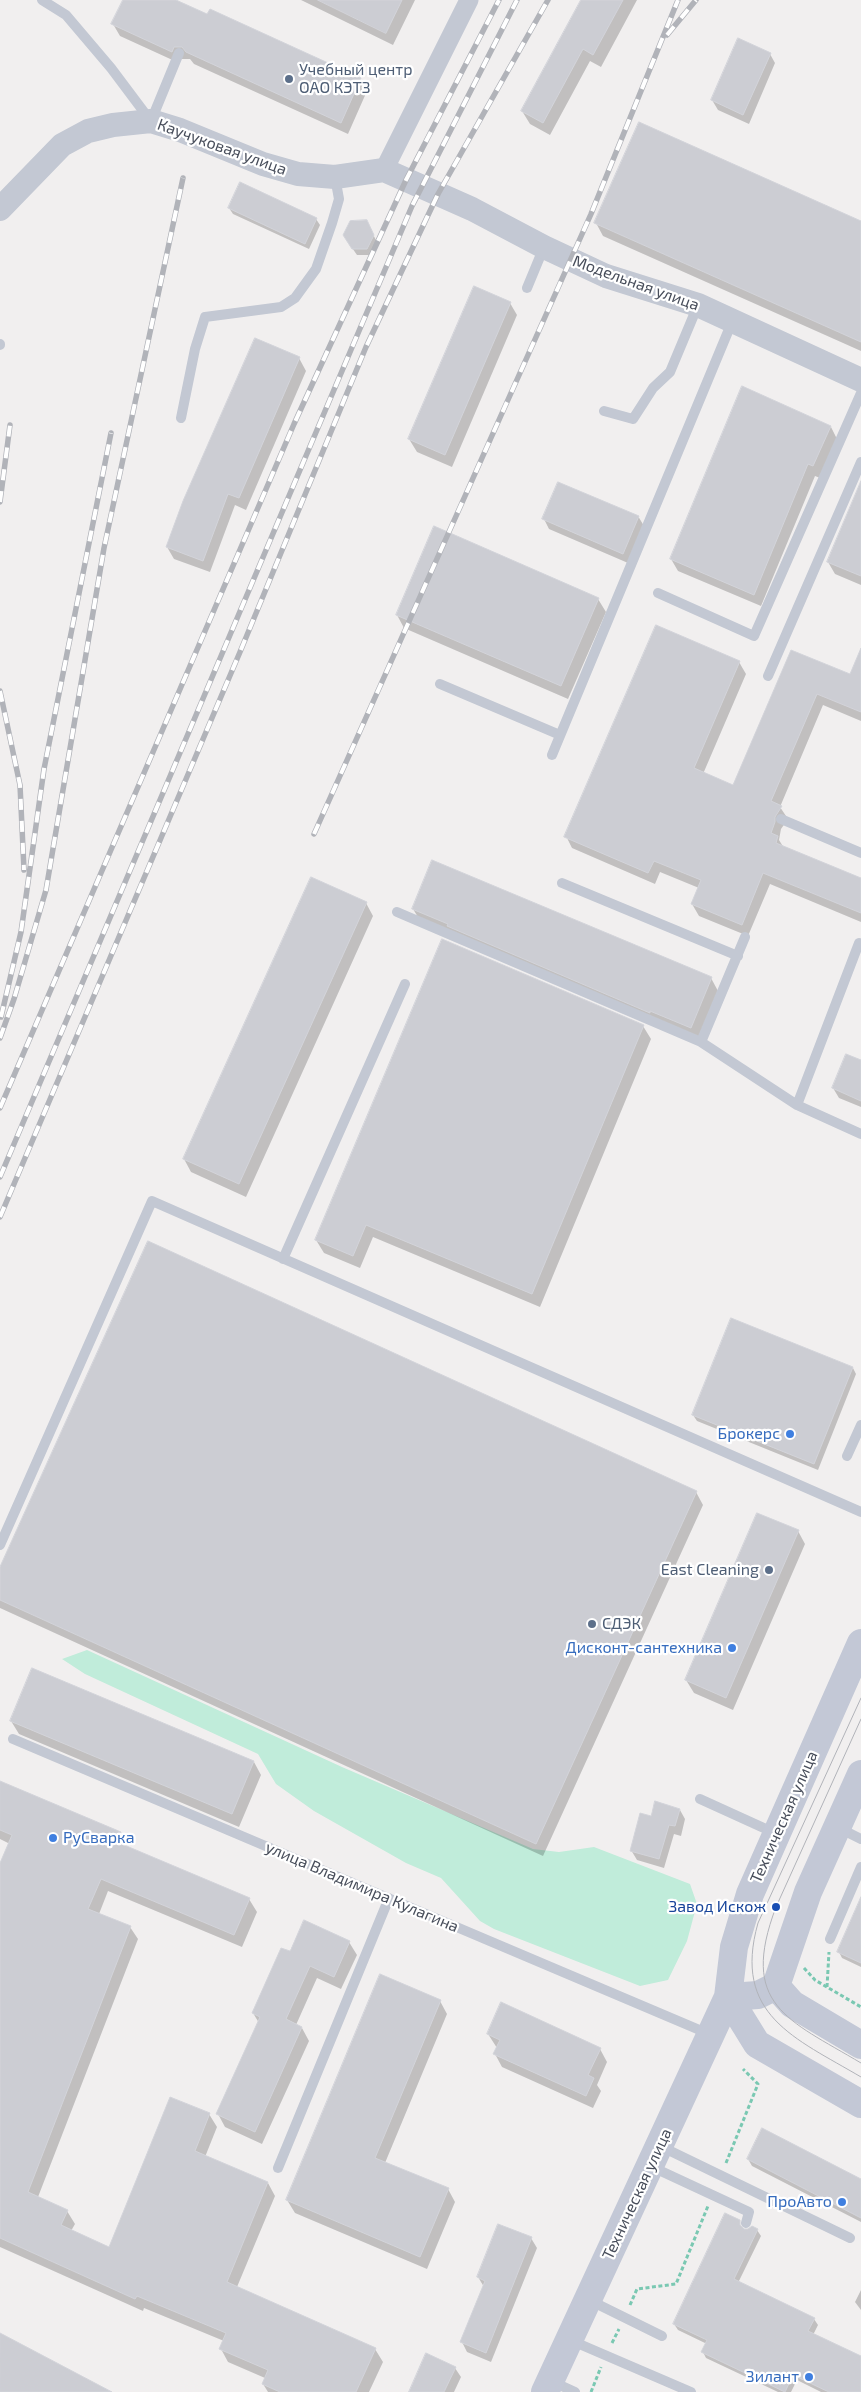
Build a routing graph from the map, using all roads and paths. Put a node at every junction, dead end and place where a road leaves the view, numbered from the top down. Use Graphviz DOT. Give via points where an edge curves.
graph roads {
  1 [pos="42,0"];
  2 [pos="469,0"];
  3 [pos="53,3"];
  4 [pos="179,53"];
  5 [pos="151,121"];
  6 [pos="384,170"];
  7 [pos="335,177"];
  8 [pos="0,209"];
  9 [pos="544,247"];
  10 [pos="527,288"];
  11 [pos="698,305"];
  12 [pos="732,322"];
  13 [pos="861,380"];
  14 [pos="861,393"];
  15 [pos="604,411"];
  16 [pos="181,418"];
  17 [pos="861,462"];
  18 [pos="658,593"];
  19 [pos="768,676"];
  20 [pos="440,684"];
  21 [pos="560,735"];
  22 [pos="552,755"];
  23 [pos="781,819"];
  24 [pos="861,853"];
  25 [pos="562,884"];
  26 [pos="397,912"];
  27 [pos="745,937"];
  28 [pos="859,943"];
  29 [pos="738,956"];
  30 [pos="405,984"];
  31 [pos="701,1042"];
  32 [pos="797,1105"];
  33 [pos="861,1134"];
  34 [pos="283,1259"];
  35 [pos="861,1425"];
  36 [pos="847,1456"];
  37 [pos="861,1512"];
  38 [pos="0,1545"];
  39 [pos="861,1643"];
  40 [pos="13,1740"];
  41 [pos="861,1774"];
  42 [pos="700,1799"];
  43 [pos="837,1827"];
  44 [pos="777,1834"];
  45 [pos="861,1839"];
  46 [pos="861,1868"];
  47 [pos="389,1898"];
  48 [pos="830,1939"];
  49 [pos="803,1967"];
  50 [pos="776,1986"];
  51 [pos="827,1987"];
  52 [pos="728,1997"];
  53 [pos="861,2007"];
  54 [pos="710,2035"];
  55 [pos="859,2039"];
  56 [pos="742,2069"];
  57 [pos="861,2104"];
  58 [pos="654,2156"];
  59 [pos="278,2168"];
  60 [pos="721,2175"];
  61 [pos="712,2195"];
  62 [pos="746,2223"];
  63 [pos="850,2238"];
  64 [pos="588,2300"];
  65 [pos="624,2317"];
  66 [pos="662,2336"];
  67 [pos="569,2340"];
  68 [pos="606,2356"];
  69 [pos="548,2386"];
  70 [pos="575,2392"];
  71 [pos="591,2392"];
  72 [pos="691,2392"];
  1 -- 3 [label="lane"];
  2 -- 6 [label="street"];
  3 -- 5 [label="lane" via="111,68"];
  4 -- 5 [label="lane"];
  5 -- 7 [label="street, Каучуковая улица" via="263,164 298,174"];
  5 -- 8 [label="street, Каучуковая улица" via="88,131 62,145"];
  6 -- 7 [label="street, Каучуковая улица"];
  6 -- 9 [label="street, Модельная улица" via="472,209"];
  7 -- 16 [label="lane" via="339,199 316,269 295,298 281,307 205,317"];
  9 -- 10 [label="lane"];
  9 -- 11 [label="street, Модельная улица" via="606,276"];
  11 -- 12 [label="street, Модельная улица"];
  11 -- 15 [label="lane" via="670,372 653,388 633,419"];
  12 -- 13 [label="street, Модельная улица"];
  12 -- 21 [label="lane"];
  14 -- 18 [label="lane" via="754,636"];
  17 -- 19 [label="lane"];
  20 -- 21 [label="lane"];
  21 -- 22 [label="lane"];
  23 -- 24 [label="lane"];
  25 -- 29 [label="lane"];
  26 -- 31 [label="lane"];
  27 -- 29 [label="lane"];
  28 -- 32 [label="lane"];
  29 -- 31 [label="lane"];
  30 -- 34 [label="lane"];
  31 -- 32 [label="lane"];
  32 -- 33 [label="lane"];
  34 -- 37 [label="lane"];
  34 -- 38 [label="lane" via="152,1201"];
  35 -- 36 [label="lane"];
  39 -- 44 [label="main road, Техническая улица"];
  40 -- 47 [label="lane, улица Владимира Кулагина"];
  41 -- 43 [label="main road"];
  42 -- 44 [label="lane"];
  43 -- 45 [label="lane"];
  43 -- 50 [label="main road" via="808,1892"];
  44 -- 52 [label="main road, Техническая улица" via="750,1894 734,1947"];
  46 -- 48 [label="lane"];
  47 -- 54 [label="lane, улица Владимира Кулагина"];
  47 -- 59 [label="lane"];
  48 -- 51 [label="path"];
  49 -- 51 [label="path"];
  50 -- 52 [label="main road" via="758,1996"];
  50 -- 55 [label="main road" via="792,2004"];
  51 -- 53 [label="path"];
  52 -- 54 [label="main road, Техническая улица"];
  52 -- 57 [label="main road" via="757,2044"];
  54 -- 58 [label="main road, Техническая улица"];
  56 -- 60 [label="path" via="758,2084"];
  58 -- 60 [label="lane"];
  58 -- 61 [label="lane"];
  58 -- 64 [label="main road, Техническая улица"];
  60 -- 63 [label="lane"];
  61 -- 62 [label="lane" via="749,2212"];
  61 -- 65 [label="path" via="676,2284 637,2289"];
  64 -- 65 [label="lane"];
  64 -- 67 [label="main road, Техническая улица"];
  65 -- 66 [label="lane"];
  65 -- 68 [label="path"];
  67 -- 68 [label="lane"];
  67 -- 69 [label="main road, Техническая улица"];
  68 -- 71 [label="path"];
  68 -- 72 [label="lane"];
  69 -- 70 [label="lane"];
}
